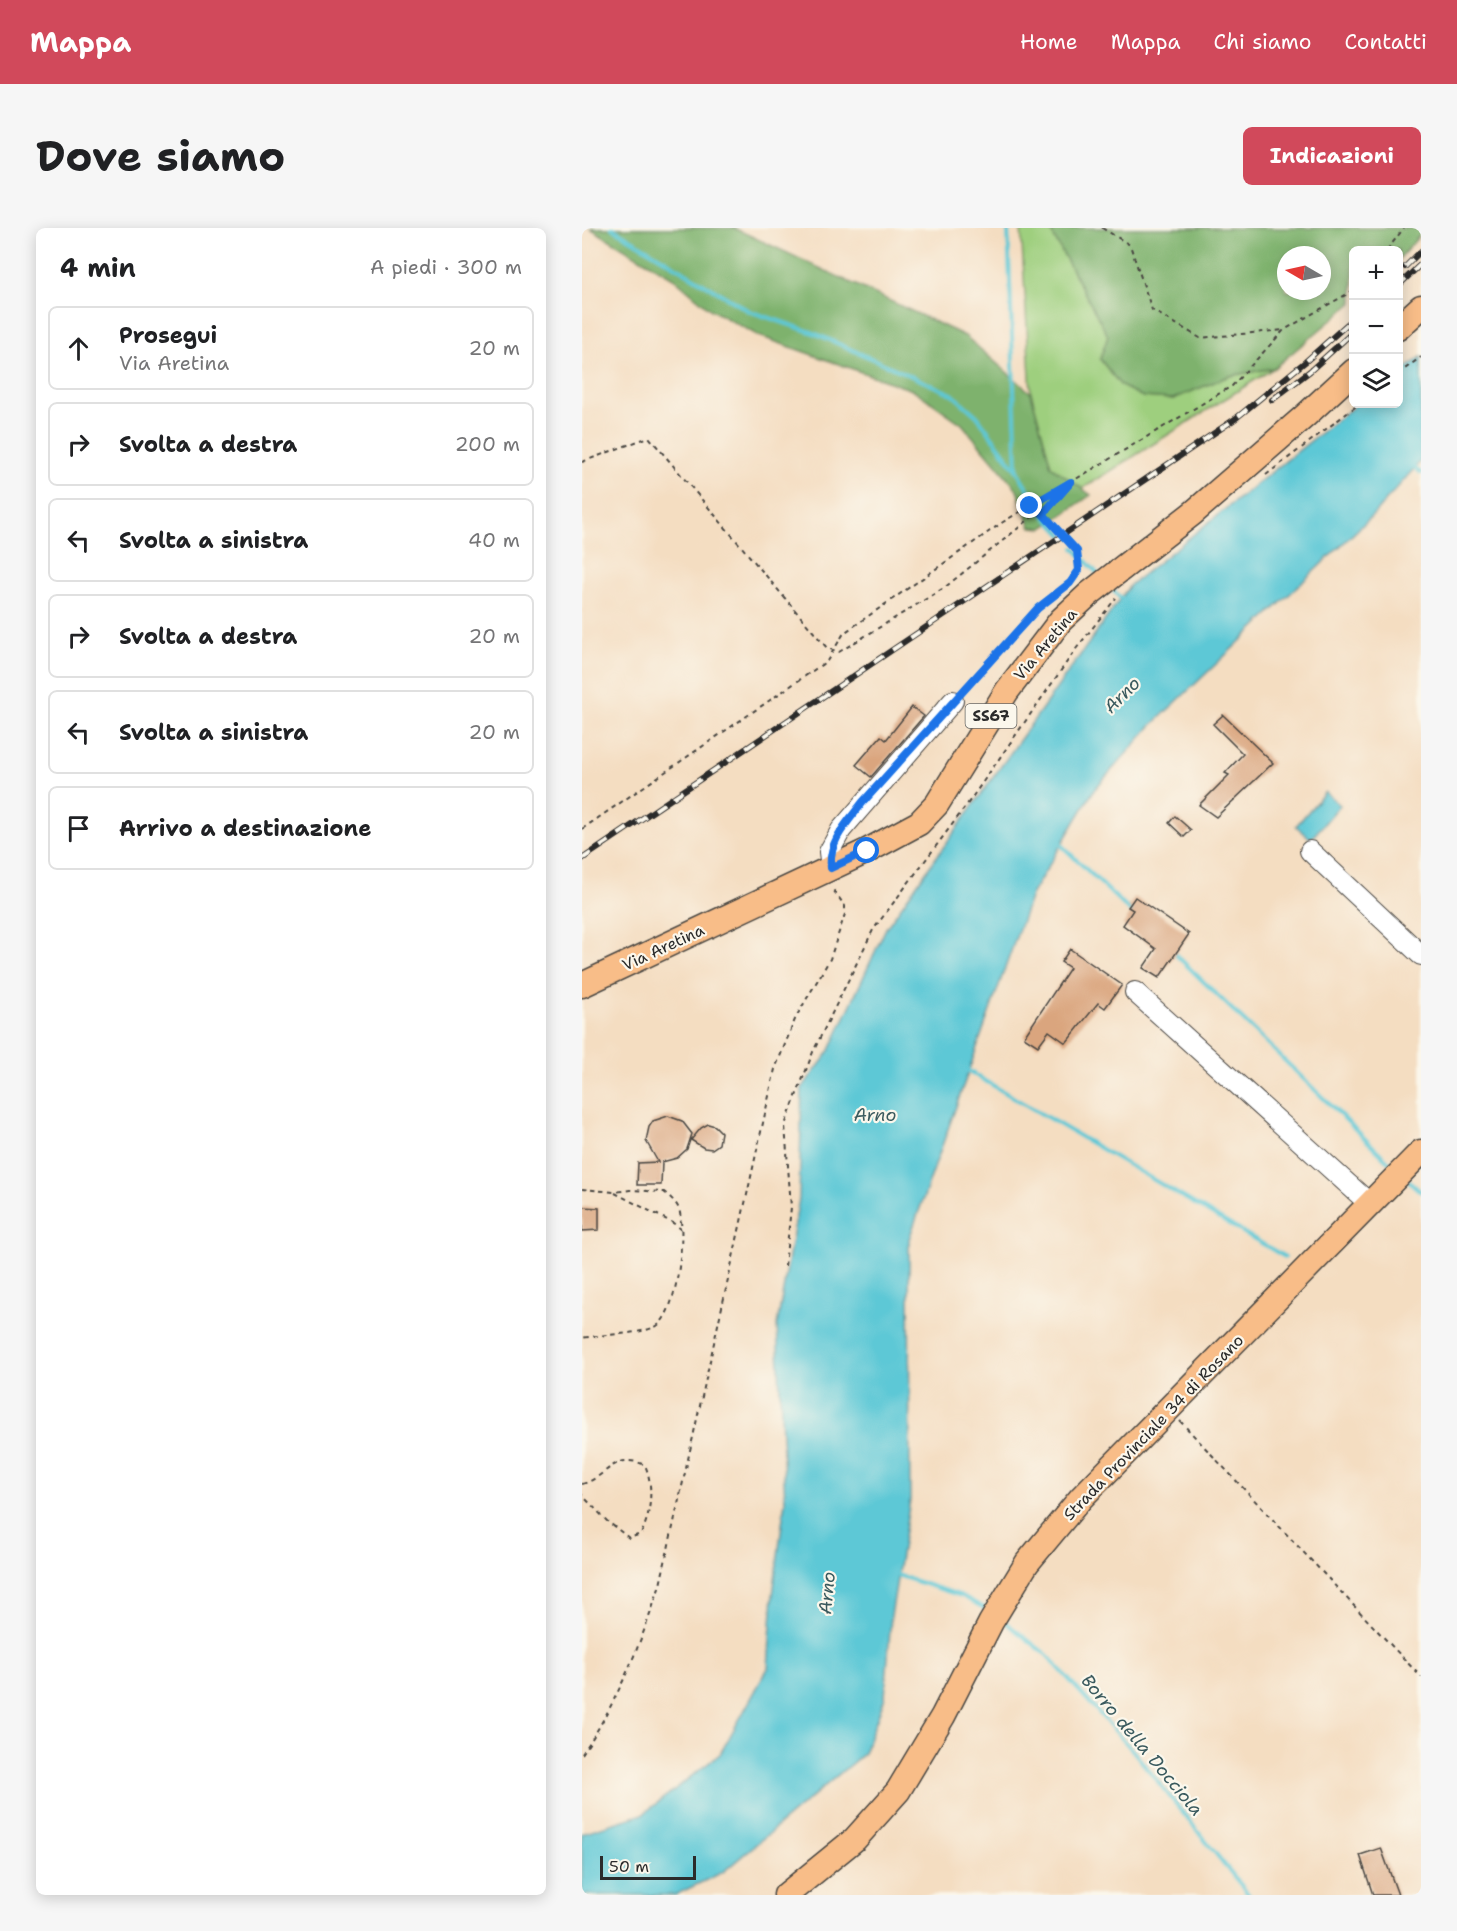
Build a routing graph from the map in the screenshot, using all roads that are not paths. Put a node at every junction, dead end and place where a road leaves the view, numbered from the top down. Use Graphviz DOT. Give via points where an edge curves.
graph roads {
  1 [pos="1421,306"];
  2 [pos="1403,323"];
  3 [pos="1349,375"];
  4 [pos="952,701"];
  5 [pos="1310,851"];
  6 [pos="831,868"];
  7 [pos="1421,955"];
  8 [pos="582,985"];
  9 [pos="1135,992"];
  10 [pos="1421,1152"];
  11 [pos="1370,1204"];
  12 [pos="786,1895"];
  1 -- 2 [label="main road"];
  3 -- 6 [label="main road, Via Aretina / SS67" via="1245,468 1061,620 1007,690 938,804 920,823"];
  4 -- 6 [label="street" via="841,830 829,852"];
  5 -- 7 [label="street"];
  6 -- 8 [label="main road, Via Aretina / SS67"];
  9 -- 11 [label="street"];
  10 -- 11 [label="main road, Strada Provinciale 34 di Rosano"];
  11 -- 12 [label="main road, Strada Provinciale 34 di Rosano" via="1081,1498 1027,1563 898,1791 855,1839"];
}
